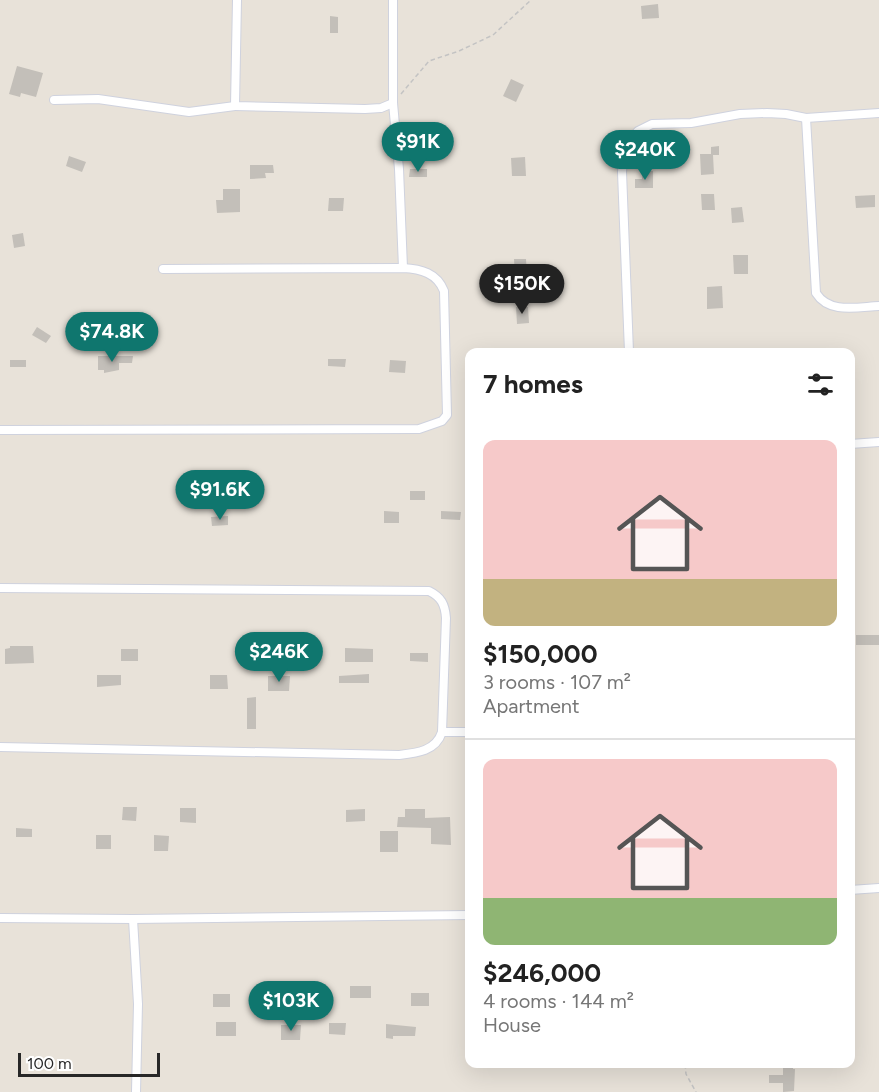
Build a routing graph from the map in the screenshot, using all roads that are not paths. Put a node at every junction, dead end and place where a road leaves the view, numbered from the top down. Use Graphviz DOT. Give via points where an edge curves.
graph roads {
  1 [pos="237,0"];
  2 [pos="393,0"];
  3 [pos="54,100"];
  4 [pos="393,103"];
  5 [pos="235,106"];
  6 [pos="879,113"];
  7 [pos="806,118"];
  8 [pos="403,268"];
  9 [pos="163,269"];
  10 [pos="879,306"];
  11 [pos="629,348"];
  12 [pos="0,430"];
  13 [pos="879,442"];
  14 [pos="855,444"];
  15 [pos="0,588"];
  16 [pos="442,732"];
  17 [pos="465,732"];
  18 [pos="0,747"];
  19 [pos="879,888"];
  20 [pos="855,890"];
  21 [pos="465,915"];
  22 [pos="0,918"];
  23 [pos="133,919"];
  24 [pos="136,1092"];
  1 -- 5 [label="street"];
  2 -- 4 [label="street"];
  3 -- 5 [label="street" via="98,99 189,112"];
  4 -- 5 [label="street" via="366,109"];
  4 -- 8 [label="street"];
  6 -- 7 [label="street"];
  7 -- 10 [label="street" via="816,293 829,306"];
  7 -- 11 [label="street" via="767,112 691,123 652,124 638,130 628,142 622,172"];
  8 -- 9 [label="street"];
  8 -- 12 [label="street" via="435,276 444,291 448,406 447,415 432,426"];
  13 -- 14 [label="street"];
  15 -- 16 [label="street" via="429,591 437,595 445,609"];
  16 -- 17 [label="street"];
  16 -- 18 [label="street" via="434,746 399,755"];
  19 -- 20 [label="street"];
  21 -- 23 [label="street"];
  22 -- 23 [label="street"];
  23 -- 24 [label="street" via="138,1004"];
}
